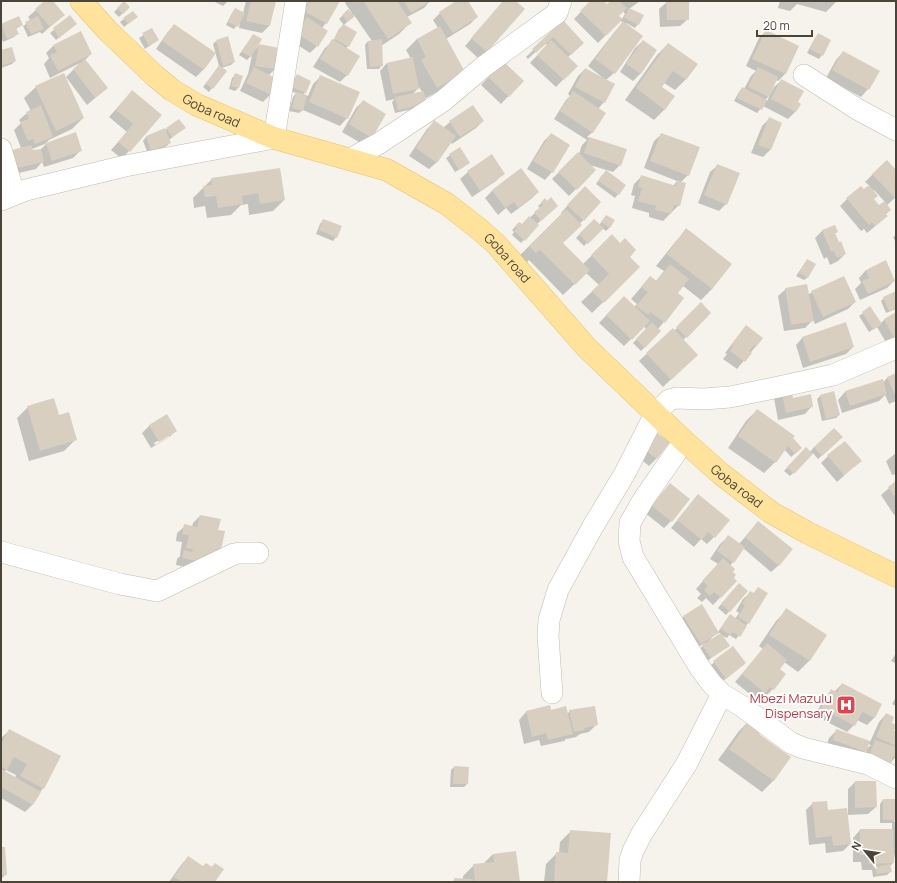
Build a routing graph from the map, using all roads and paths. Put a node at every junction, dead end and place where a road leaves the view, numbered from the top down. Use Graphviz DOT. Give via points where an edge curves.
graph roads {
  1 [pos="81,1"];
  2 [pos="296,1"];
  3 [pos="561,1"];
  4 [pos="804,75"];
  5 [pos="896,130"];
  6 [pos="274,138"];
  7 [pos="1,149"];
  8 [pos="350,159"];
  9 [pos="8,197"];
  10 [pos="896,348"];
  11 [pos="655,414"];
  12 [pos="684,441"];
  13 [pos="1,552"];
  14 [pos="258,553"];
  15 [pos="896,576"];
  16 [pos="552,693"];
  17 [pos="722,694"];
  18 [pos="896,778"];
  19 [pos="629,882"];
  1 -- 6 [label="main road, Goba road" via="107,30 172,90 197,105"];
  2 -- 6 [label="street"];
  3 -- 8 [label="street" via="557,13 443,100 378,144"];
  4 -- 5 [label="street" via="857,110"];
  6 -- 8 [label="main road, Goba road"];
  6 -- 9 [label="street" via="125,166"];
  7 -- 9 [label="street"];
  8 -- 11 [label="main road, Goba road" via="387,170 406,180 447,204 479,229 496,244 587,348"];
  10 -- 11 [label="street" via="833,375 730,398 676,398 669,400"];
  11 -- 12 [label="main road, Goba road"];
  11 -- 16 [label="street" via="625,473 558,590 549,620 548,636"];
  12 -- 15 [label="main road, Goba road" via="721,474 772,513"];
  12 -- 17 [label="street" via="630,523 629,541 633,557 700,668"];
  13 -- 14 [label="street" via="120,584 157,591 234,554"];
  17 -- 18 [label="street" via="791,743 868,764"];
  17 -- 19 [label="street" via="687,764 633,851"];
}
